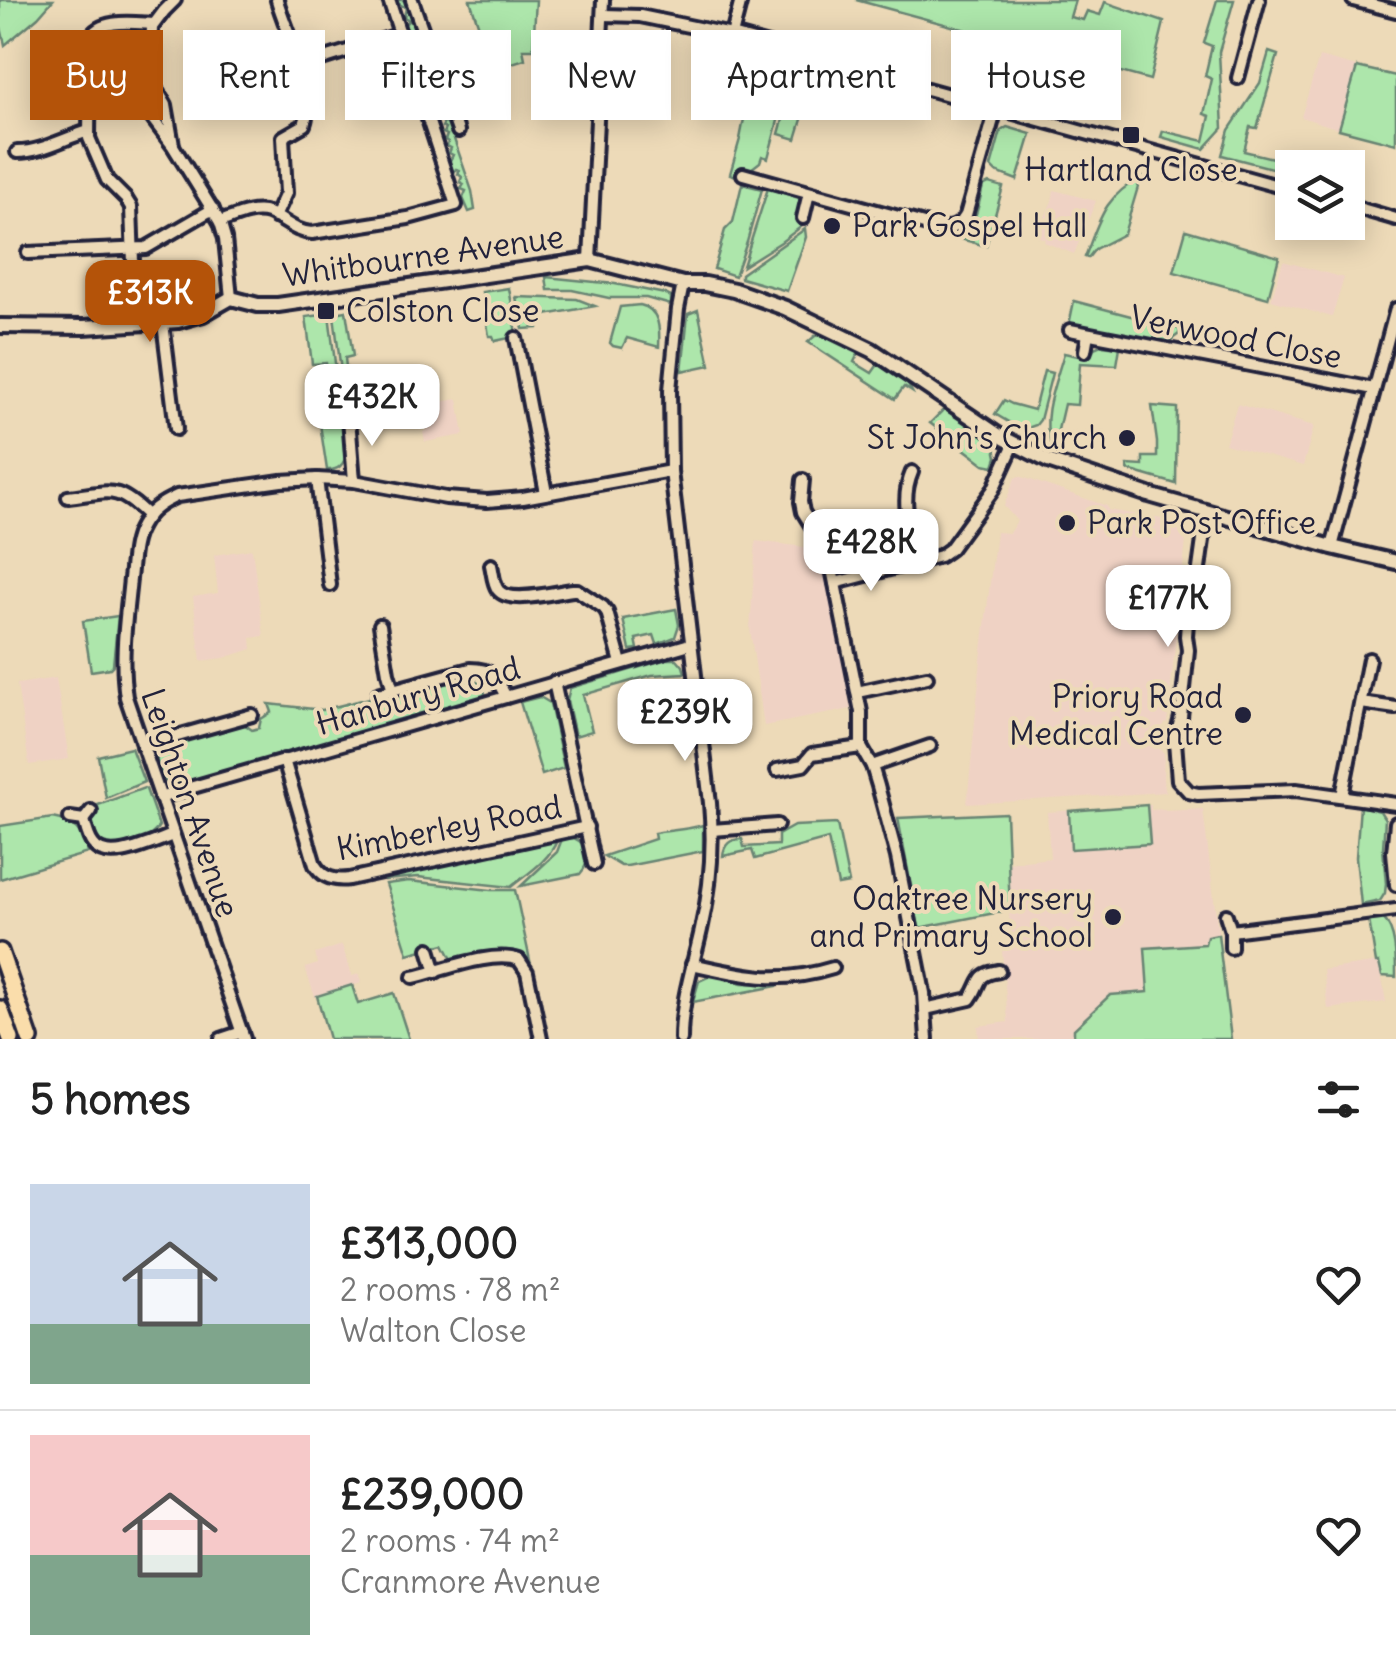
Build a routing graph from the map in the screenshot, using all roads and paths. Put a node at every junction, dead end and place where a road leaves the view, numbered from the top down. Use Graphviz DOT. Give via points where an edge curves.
graph roads {
  1 [pos="175,0"];
  2 [pos="277,0"];
  3 [pos="389,0"];
  4 [pos="412,0"];
  5 [pos="603,0"];
  6 [pos="741,0"];
  7 [pos="1259,0"];
  8 [pos="1353,0"];
  9 [pos="1396,11"];
  10 [pos="604,15"];
  11 [pos="153,24"];
  12 [pos="153,30"];
  13 [pos="287,30"];
  14 [pos="400,30"];
  15 [pos="712,30"];
  16 [pos="733,30"];
  17 [pos="1238,78"];
  18 [pos="163,100"];
  19 [pos="154,120"];
  20 [pos="305,120"];
  21 [pos="429,120"];
  22 [pos="993,120"];
  23 [pos="1036,120"];
  24 [pos="88,130"];
  25 [pos="458,130"];
  26 [pos="173,146"];
  27 [pos="17,152"];
  28 [pos="743,174"];
  29 [pos="1275,185"];
  30 [pos="809,193"];
  31 [pos="213,209"];
  32 [pos="1365,210"];
  33 [pos="275,217"];
  34 [pos="803,218"];
  35 [pos="1396,219"];
  36 [pos="220,222"];
  37 [pos="134,250"];
  38 [pos="28,252"];
  39 [pos="590,260"];
  40 [pos="683,284"];
  41 [pos="134,290"];
  42 [pos="231,298"];
  43 [pos="1396,309"];
  44 [pos="163,323"];
  45 [pos="4,329"];
  46 [pos="1070,330"];
  47 [pos="1088,334"];
  48 [pos="516,338"];
  49 [pos="1085,351"];
  50 [pos="1374,388"];
  51 [pos="349,418"];
  52 [pos="176,429"];
  53 [pos="1014,444"];
  54 [pos="671,472"];
  55 [pos="912,472"];
  56 [pos="317,479"];
  57 [pos="804,480"];
  58 [pos="354,481"];
  59 [pos="546,493"];
  60 [pos="68,497"];
  61 [pos="1207,511"];
  62 [pos="148,516"];
  63 [pos="1332,547"];
  64 [pos="918,562"];
  65 [pos="1396,562"];
  66 [pos="491,565"];
  67 [pos="835,583"];
  68 [pos="330,585"];
  69 [pos="380,625"];
  70 [pos="690,644"];
  71 [pos="1369,659"];
  72 [pos="621,663"];
  73 [pos="927,677"];
  74 [pos="554,682"];
  75 [pos="393,690"];
  76 [pos="857,692"];
  77 [pos="378,694"];
  78 [pos="506,696"];
  79 [pos="1361,702"];
  80 [pos="1396,708"];
  81 [pos="252,715"];
  82 [pos="142,746"];
  83 [pos="930,746"];
  84 [pos="861,747"];
  85 [pos="284,760"];
  86 [pos="872,766"];
  87 [pos="777,770"];
  88 [pos="1342,796"];
  89 [pos="160,798"];
  90 [pos="1396,804"];
  91 [pos="70,818"];
  92 [pos="1396,823"];
  93 [pos="777,825"];
  94 [pos="586,827"];
  95 [pos="712,830"];
  96 [pos="173,835"];
  97 [pos="594,864"];
  98 [pos="1396,885"];
  99 [pos="1396,910"];
  100 [pos="1226,916"];
  101 [pos="1231,931"];
  102 [pos="1231,948"];
  103 [pos="429,949"];
  104 [pos="0,952"];
  105 [pos="692,964"];
  106 [pos="833,968"];
  107 [pos="998,971"];
  108 [pos="436,972"];
  109 [pos="413,977"];
  110 [pos="0,1008"];
  111 [pos="925,1009"];
  112 [pos="243,1036"];
  113 [pos="11,1039"];
  114 [pos="30,1039"];
  115 [pos="221,1039"];
  116 [pos="541,1039"];
  117 [pos="681,1039"];
  118 [pos="927,1039"];
  1 -- 11 [label="street"];
  2 -- 13 [label="street"];
  3 -- 14 [label="street"];
  4 -- 25 [label="street"];
  5 -- 10 [label="street"];
  6 -- 16 [label="street"];
  7 -- 17 [label="street"];
  8 -- 9 [label="street"];
  10 -- 15 [label="street"];
  10 -- 39 [label="street"];
  11 -- 12 [label="street"];
  11 -- 24 [label="street" via="92,32"];
  18 -- 26 [label="street"];
  19 -- 26 [label="street"];
  20 -- 33 [label="street" via="283,137 286,193"];
  21 -- 33 [label="street" via="456,205 312,233"];
  22 -- 30 [label="street" via="966,215 952,228"];
  23 -- 29 [label="street"];
  24 -- 27 [label="street"];
  24 -- 37 [label="street" via="107,180 131,204"];
  26 -- 31 [label="street"];
  28 -- 30 [label="street"];
  30 -- 34 [label="street"];
  31 -- 36 [label="street"];
  31 -- 37 [label="street"];
  32 -- 35 [label="street"];
  33 -- 36 [label="street" via="255,212"];
  36 -- 42 [label="street"];
  37 -- 38 [label="street"];
  37 -- 41 [label="street"];
  39 -- 40 [label="street, Whitbourne Avenue"];
  39 -- 42 [label="street, Whitbourne Avenue" via="278,305"];
  40 -- 53 [label="street, Whitbourne Avenue" via="734,290 786,308 884,358"];
  40 -- 54 [label="street" via="670,390"];
  42 -- 44 [label="street" via="203,314"];
  43 -- 50 [label="street"];
  44 -- 45 [label="street"];
  44 -- 52 [label="street"];
  46 -- 47 [label="street, Verwood Close"];
  47 -- 49 [label="street, Verwood Close"];
  47 -- 50 [label="street, Verwood Close"];
  48 -- 59 [label="street"];
  50 -- 63 [label="street"];
  51 -- 58 [label="street"];
  53 -- 61 [label="street, Whitbourne Avenue" via="1093,478"];
  53 -- 64 [label="street" via="955,544"];
  54 -- 59 [label="street"];
  54 -- 70 [label="street"];
  55 -- 64 [label="street" via="905,507"];
  56 -- 58 [label="street"];
  56 -- 62 [label="street" via="194,492 164,501"];
  56 -- 68 [label="street"];
  57 -- 67 [label="street" via="803,512 828,551"];
  58 -- 59 [label="street" via="470,501"];
  60 -- 62 [label="street" via="121,493"];
  61 -- 63 [label="street, Whitbourne Avenue"];
  61 -- 88 [label="street" via="1186,630 1175,741 1180,783 1198,794 1296,790"];
  62 -- 82 [label="street, Leighton Avenue" via="134,546 122,672"];
  63 -- 65 [label="street, Whitbourne Avenue"];
  64 -- 67 [label="street"];
  66 -- 72 [label="street" via="497,589 506,596 573,590 603,606"];
  67 -- 76 [label="street"];
  69 -- 75 [label="street"];
  70 -- 72 [label="street, Hanbury Road"];
  70 -- 95 [label="street"];
  71 -- 79 [label="street"];
  72 -- 74 [label="street, Hanbury Road"];
  73 -- 76 [label="street"];
  74 -- 78 [label="street, Hanbury Road"];
  74 -- 94 [label="street"];
  75 -- 77 [label="street"];
  75 -- 78 [label="street" via="483,670"];
  76 -- 84 [label="street"];
  78 -- 85 [label="street, Hanbury Road"];
  79 -- 80 [label="street"];
  79 -- 88 [label="street"];
  81 -- 82 [label="street"];
  82 -- 89 [label="street, Leighton Avenue"];
  83 -- 86 [label="street"];
  84 -- 86 [label="street"];
  84 -- 87 [label="street" via="812,754 802,765"];
  85 -- 89 [label="street, Hanbury Road"];
  85 -- 94 [label="street, Kimberley Road" via="315,865 334,879"];
  86 -- 111 [label="street" via="898,857"];
  88 -- 90 [label="street"];
  89 -- 96 [label="street, Leighton Avenue"];
  91 -- 96 [label="street" via="88,815 92,844 108,854"];
  92 -- 98 [label="street"];
  93 -- 95 [label="street"];
  94 -- 97 [label="street"];
  95 -- 105 [label="street" via="710,886"];
  96 -- 112 [label="street, Leighton Avenue"];
  99 -- 101 [label="street"];
  100 -- 101 [label="street"];
  101 -- 102 [label="street"];
  103 -- 108 [label="street"];
  104 -- 114 [label="main road"];
  105 -- 106 [label="street" via="764,979"];
  105 -- 117 [label="street"];
  107 -- 111 [label="street" via="984,974 970,998"];
  108 -- 109 [label="street"];
  108 -- 116 [label="street" via="499,957 519,960"];
  110 -- 113 [label="main road"];
  111 -- 118 [label="street"];
  112 -- 115 [label="street"];
}
